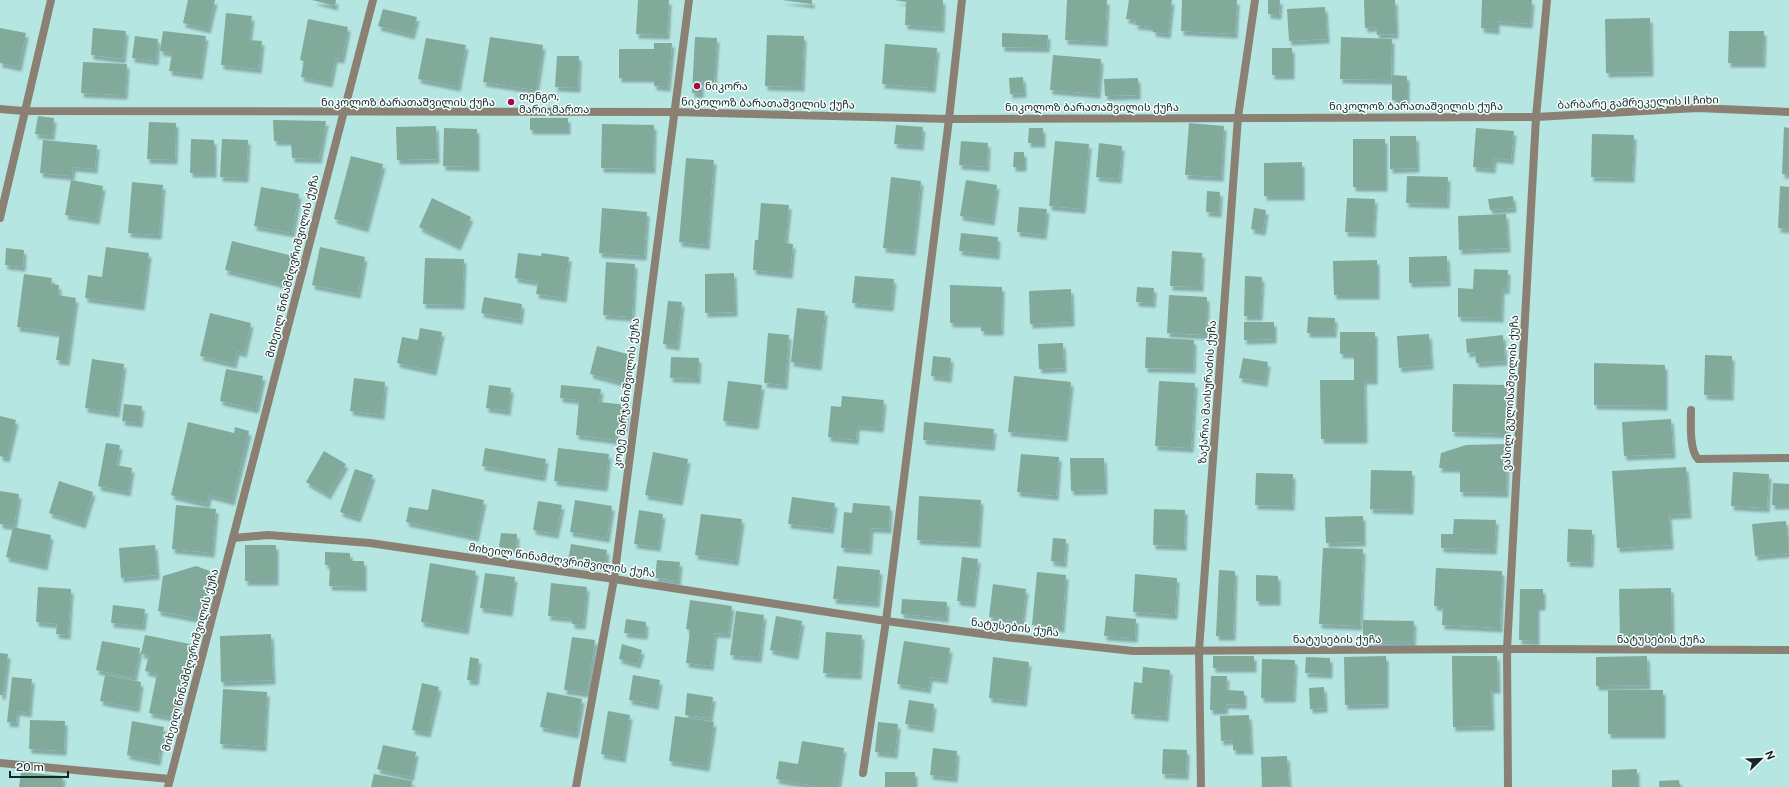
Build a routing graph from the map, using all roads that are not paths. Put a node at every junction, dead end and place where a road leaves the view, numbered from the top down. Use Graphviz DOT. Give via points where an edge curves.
graph roads {
  1 [pos="51,0"];
  2 [pos="373,0"];
  3 [pos="689,0"];
  4 [pos="962,0"];
  5 [pos="1255,0"];
  6 [pos="1547,0"];
  7 [pos="0,109"];
  8 [pos="24,111"];
  9 [pos="673,112"];
  10 [pos="1789,112"];
  11 [pos="342,113"];
  12 [pos="1238,117"];
  13 [pos="1536,117"];
  14 [pos="949,119"];
  15 [pos="0,218"];
  16 [pos="1691,410"];
  17 [pos="1789,458"];
  18 [pos="233,538"];
  19 [pos="614,579"];
  20 [pos="886,621"];
  21 [pos="1507,649"];
  22 [pos="1199,650"];
  23 [pos="1789,650"];
  24 [pos="0,763"];
  25 [pos="863,773"];
  26 [pos="169,783"];
  27 [pos="576,787"];
  28 [pos="1201,787"];
  29 [pos="1508,787"];
  1 -- 8 [label="street"];
  2 -- 11 [label="street, მიხეილ წინამძღვრიშვილის ქუჩა"];
  3 -- 9 [label="street, კოტე მარჯანიშვილის ქუჩა"];
  4 -- 14 [label="street"];
  5 -- 12 [label="street, ზაქარია მაისურაძის ქუჩა"];
  6 -- 13 [label="street, ვასილ გულისაშვილის ქუჩა"];
  7 -- 8 [label="street, ნიკოლოზ ბარათაშვილის ქუჩა"];
  8 -- 11 [label="street, ნიკოლოზ ბარათაშვილის ქუჩა"];
  8 -- 15 [label="street"];
  9 -- 11 [label="street, ნიკოლოზ ბარათაშვილის ქუჩა"];
  9 -- 14 [label="street, ნიკოლოზ ბარათაშვილის ქუჩა"];
  9 -- 19 [label="street, კოტე მარჯანიშვილის ქუჩა"];
  10 -- 13 [label="street, ბარბარე გამრეკელის II ჩიხი" via="1697,108"];
  11 -- 18 [label="street, მიხეილ წინამძღვრიშვილის ქუჩა"];
  12 -- 13 [label="street, ნიკოლოზ ბარათაშვილის ქუჩა"];
  12 -- 14 [label="street, ნიკოლოზ ბარათაშვილის ქუჩა"];
  12 -- 22 [label="street, ზაქარია მაისურაძის ქუჩა"];
  13 -- 21 [label="street, ვასილ გულისაშვილის ქუჩა"];
  14 -- 20 [label="street"];
  16 -- 17 [label="street" via="1692,447 1694,456 1698,459"];
  18 -- 19 [label="street, მიხეილ წინამძღვრიშვილის ქუჩა" via="268,535 370,543"];
  18 -- 26 [label="street, მიხეილ წინამძღვრიშვილის ქუჩა"];
  19 -- 20 [label="street, მიხეილ წინამძღვრიშვილის ქუჩა"];
  19 -- 27 [label="street, კოტე მარჯანიშვილის ქუჩა"];
  20 -- 22 [label="street, ნატუსების ქუჩა" via="1133,651"];
  20 -- 25 [label="street"];
  21 -- 22 [label="street, ნატუსების ქუჩა"];
  21 -- 23 [label="street, ნატუსების ქუჩა"];
  21 -- 29 [label="street, ვასილ გულისაშვილის ქუჩა"];
  22 -- 28 [label="street, ზაქარია მაისურაძის ქუჩა"];
  24 -- 26 [label="street"];
}
